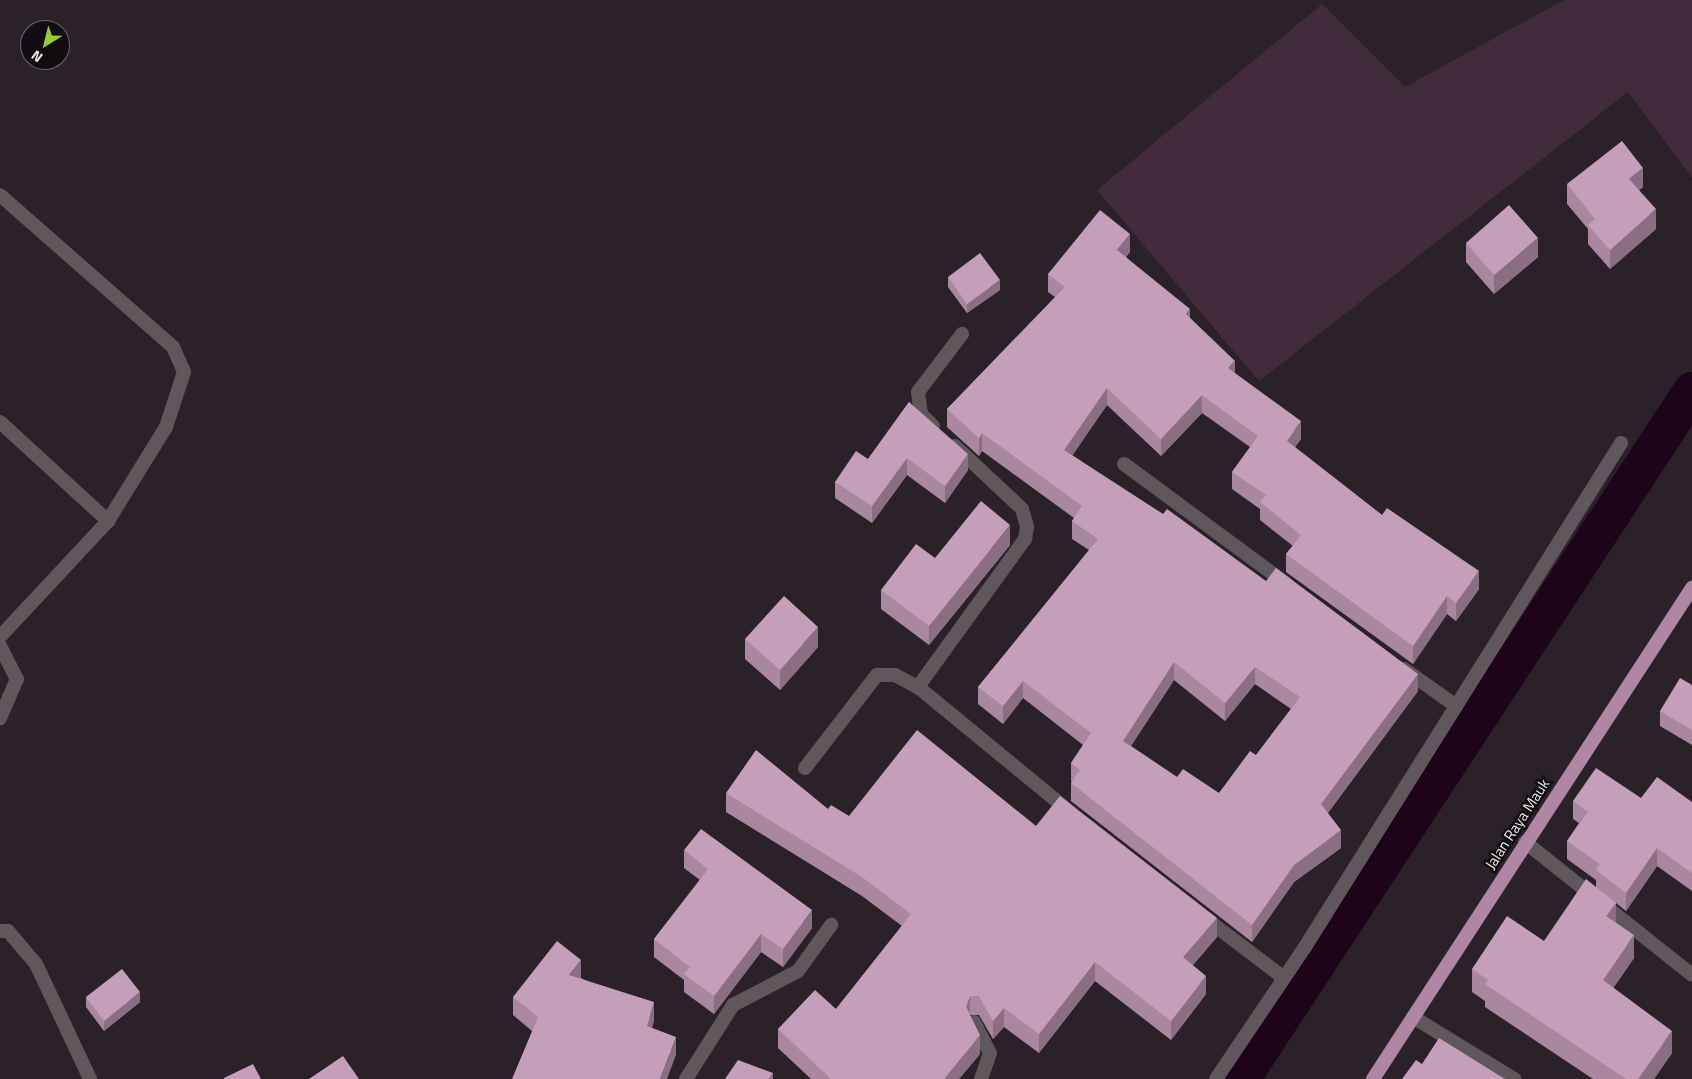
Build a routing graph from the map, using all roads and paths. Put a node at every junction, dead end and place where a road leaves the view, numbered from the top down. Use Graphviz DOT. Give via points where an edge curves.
graph roads {
  1 [pos="0,195"];
  2 [pos="962,334"];
  3 [pos="0,422"];
  4 [pos="1621,443"];
  5 [pos="1124,464"];
  6 [pos="108,521"];
  7 [pos="1692,588"];
  8 [pos="1304,595"];
  9 [pos="0,637"];
  10 [pos="0,646"];
  11 [pos="1388,658"];
  12 [pos="918,686"];
  13 [pos="1456,706"];
  14 [pos="0,718"];
  15 [pos="805,768"];
  16 [pos="1086,825"];
  17 [pos="1525,842"];
  18 [pos="1193,908"];
  19 [pos="831,925"];
  20 [pos="0,931"];
  21 [pos="1692,975"];
  22 [pos="1284,978"];
  23 [pos="1413,1017"];
  24 [pos="974,1022"];
  25 [pos="90,1079"];
  26 [pos="686,1079"];
  27 [pos="981,1079"];
  28 [pos="1216,1079"];
  29 [pos="1373,1079"];
  30 [pos="1514,1079"];
  1 -- 6 [label="street" via="174,347 184,372 166,427"];
  2 -- 12 [label="street" via="921,384 918,401 921,414 1022,509 1027,527 1025,539"];
  3 -- 6 [label="street"];
  4 -- 13 [label="street"];
  5 -- 8 [label="street"];
  6 -- 9 [label="street"];
  7 -- 17 [label="main road, Jalan Raya Mauk"];
  10 -- 14 [label="street" via="17,679"];
  11 -- 13 [label="street"];
  12 -- 15 [label="street" via="895,675 877,674"];
  12 -- 16 [label="street"];
  13 -- 22 [label="street"];
  17 -- 21 [label="street"];
  17 -- 23 [label="main road, Jalan Raya Mauk"];
  18 -- 22 [label="street"];
  19 -- 26 [label="street" via="798,971 733,1005"];
  20 -- 25 [label="street" via="8,932 36,964"];
  22 -- 28 [label="street"];
  23 -- 29 [label="main road, Jalan Raya Mauk"];
  23 -- 30 [label="street"];
  24 -- 27 [label="street" via="990,1053"];
}
